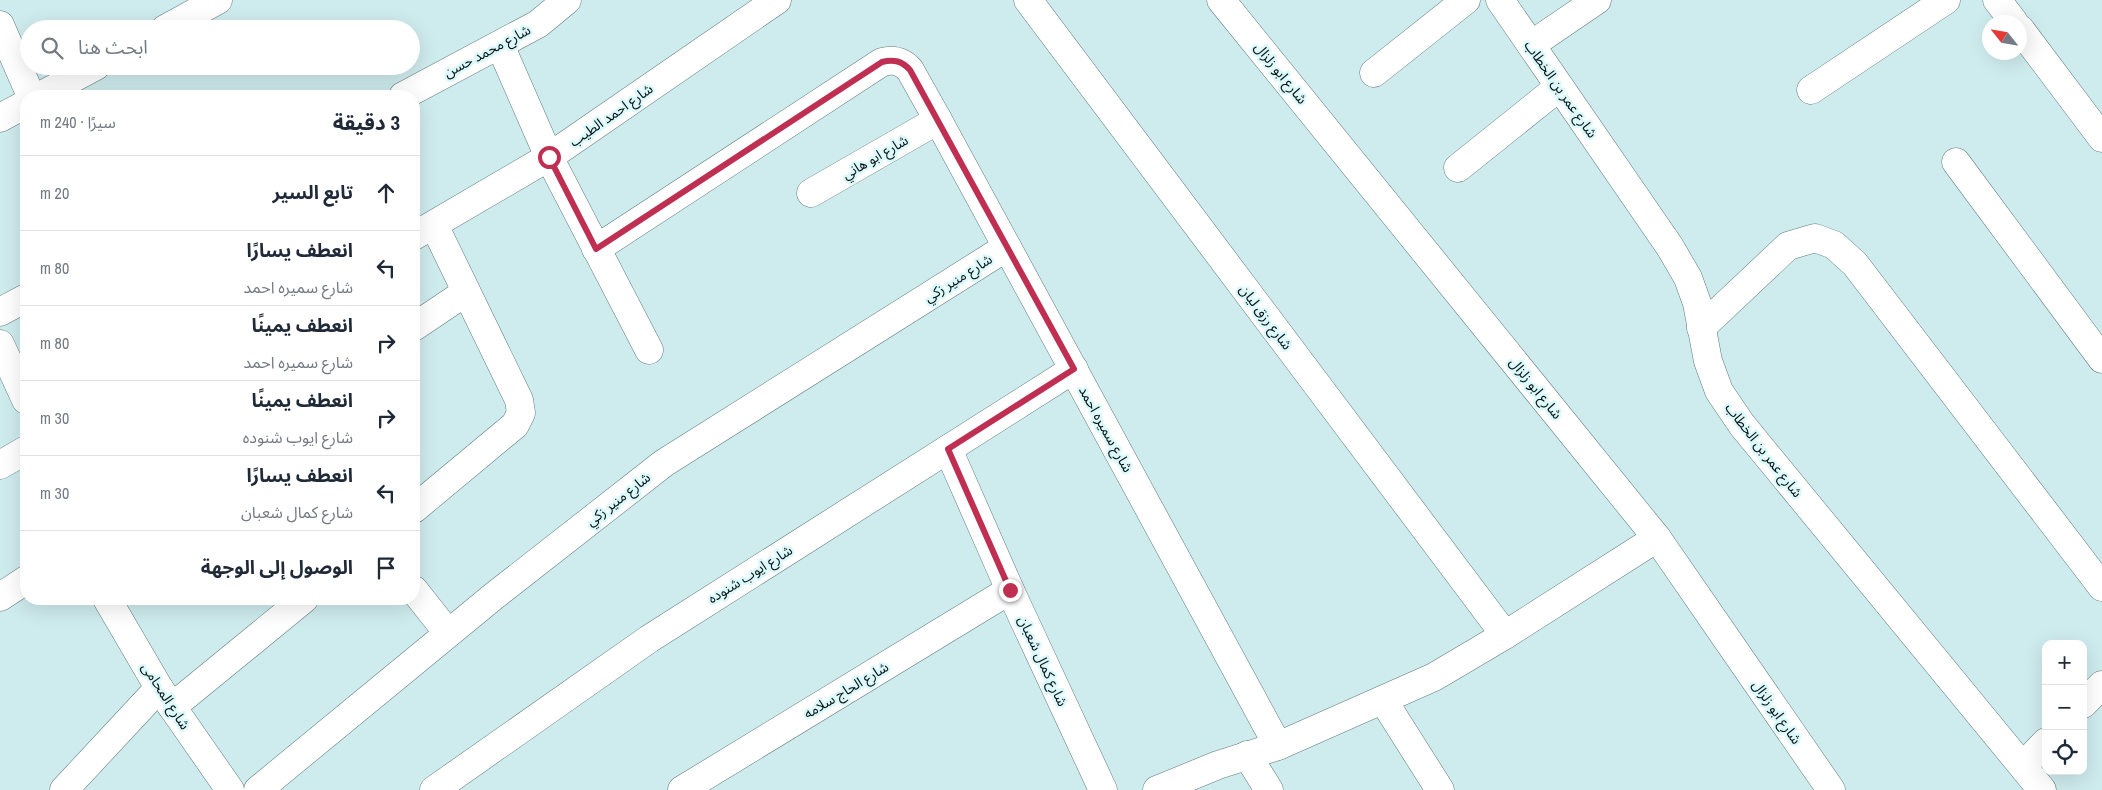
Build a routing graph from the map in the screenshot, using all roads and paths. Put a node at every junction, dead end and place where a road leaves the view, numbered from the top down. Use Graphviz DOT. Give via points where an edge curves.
graph roads {
  1 [pos="218,0"];
  2 [pos="567,0"];
  3 [pos="777,0"];
  4 [pos="1028,0"];
  5 [pos="1222,0"];
  6 [pos="1466,0"];
  7 [pos="1500,0"];
  8 [pos="1597,0"];
  9 [pos="1946,0"];
  10 [pos="1997,0"];
  11 [pos="2009,15"];
  12 [pos="181,20"];
  13 [pos="0,25"];
  14 [pos="2027,38"];
  15 [pos="500,44"];
  16 [pos="1531,46"];
  17 [pos="20,71"];
  18 [pos="1374,73"];
  19 [pos="22,75"];
  20 [pos="79,75"];
  21 [pos="1560,87"];
  22 [pos="28,90"];
  23 [pos="51,90"];
  24 [pos="414,90"];
  25 [pos="1811,90"];
  26 [pos="20,107"];
  27 [pos="0,118"];
  28 [pos="938,120"];
  29 [pos="2102,138"];
  30 [pos="549,157"];
  31 [pos="1956,162"];
  32 [pos="1458,168"];
  33 [pos="811,194"];
  34 [pos="424,230"];
  35 [pos="1007,247"];
  36 [pos="596,249"];
  37 [pos="466,292"];
  38 [pos="20,301"];
  39 [pos="0,312"];
  40 [pos="420,323"];
  41 [pos="1701,328"];
  42 [pos="0,344"];
  43 [pos="649,350"];
  44 [pos="2102,359"];
  45 [pos="1074,369"];
  46 [pos="20,387"];
  47 [pos="948,449"];
  48 [pos="20,453"];
  49 [pos="0,465"];
  50 [pos="420,504"];
  51 [pos="1657,538"];
  52 [pos="20,584"];
  53 [pos="2102,587"];
  54 [pos="1010,590"];
  55 [pos="0,597"];
  56 [pos="420,598"];
  57 [pos="111,605"];
  58 [pos="296,605"];
  59 [pos="448,633"];
  60 [pos="1505,635"];
  61 [pos="2102,685"];
  62 [pos="166,697"];
  63 [pos="1383,700"];
  64 [pos="2087,700"];
  65 [pos="1278,746"];
  66 [pos="2042,746"];
  67 [pos="1247,755"];
  68 [pos="2023,766"];
  69 [pos="64,790"];
  70 [pos="230,790"];
  71 [pos="258,790"];
  72 [pos="434,790"];
  73 [pos="682,790"];
  74 [pos="1103,790"];
  75 [pos="1157,790"];
  76 [pos="1269,790"];
  77 [pos="1440,790"];
  78 [pos="1831,790"];
  79 [pos="2042,790"];
  1 -- 12 [label="street"];
  2 -- 15 [label="street, شارع محمد حسن" via="538,24"];
  3 -- 30 [label="street, شارع احمد الطيب"];
  4 -- 60 [label="street, شارع رزق ليان"];
  5 -- 51 [label="street, شارع ابو زلزال"];
  6 -- 18 [label="street"];
  7 -- 16 [label="street, شارع عمر بن الخطاب"];
  8 -- 16 [label="street"];
  9 -- 25 [label="street"];
  10 -- 11 [label="street"];
  13 -- 17 [label="street"];
  14 -- 29 [label="street"];
  15 -- 24 [label="street, شارع محمد حسن"];
  15 -- 30 [label="street"];
  16 -- 21 [label="street, شارع عمر بن الخطاب"];
  19 -- 22 [label="street"];
  20 -- 23 [label="street"];
  21 -- 32 [label="street"];
  21 -- 41 [label="street, شارع عمر بن الخطاب" via="1684,270 1697,303"];
  26 -- 27 [label="street"];
  28 -- 33 [label="street, شارع ابو هاني"];
  28 -- 35 [label="street, شارع سميره احمد"];
  28 -- 36 [label="street, شارع سميره احمد" via="910,70 897,61 882,62"];
  30 -- 34 [label="street, شارع احمد الطيب"];
  30 -- 36 [label="street"];
  31 -- 44 [label="street"];
  34 -- 37 [label="street"];
  35 -- 45 [label="street, شارع سميره احمد"];
  35 -- 59 [label="street, شارع منير زكي" via="664,463"];
  36 -- 43 [label="street"];
  37 -- 40 [label="street"];
  37 -- 50 [label="street" via="519,400 521,413 515,425"];
  38 -- 39 [label="street"];
  41 -- 53 [label="street" via="1788,246 1815,238 1834,245 1855,264"];
  41 -- 68 [label="street, شارع عمر بن الخطاب" via="1719,391 1742,425"];
  42 -- 46 [label="street"];
  45 -- 47 [label="street, شارع ايوب شنوده"];
  45 -- 65 [label="street, شارع سميره احمد"];
  47 -- 54 [label="street, شارع كمال شعبان"];
  47 -- 72 [label="street, شارع ايوب شنوده" via="649,639"];
  48 -- 49 [label="street"];
  51 -- 60 [label="street"];
  51 -- 78 [label="street, شارع ابو زلزال"];
  52 -- 55 [label="street"];
  54 -- 73 [label="street, شارع الحاج سلامه"];
  54 -- 74 [label="street, شارع كمال شعبان"];
  56 -- 59 [label="street"];
  57 -- 62 [label="street, شارع المحامى"];
  58 -- 62 [label="street"];
  59 -- 71 [label="street, شارع منير زكي"];
  60 -- 63 [label="street" via="1434,677"];
  61 -- 64 [label="street"];
  62 -- 69 [label="street"];
  62 -- 70 [label="street, شارع المحامى"];
  63 -- 65 [label="street"];
  63 -- 77 [label="street"];
  65 -- 67 [label="street"];
  66 -- 68 [label="street"];
  67 -- 75 [label="street"];
  67 -- 76 [label="street"];
  68 -- 79 [label="street, شارع عمر بن الخطاب"];
}
